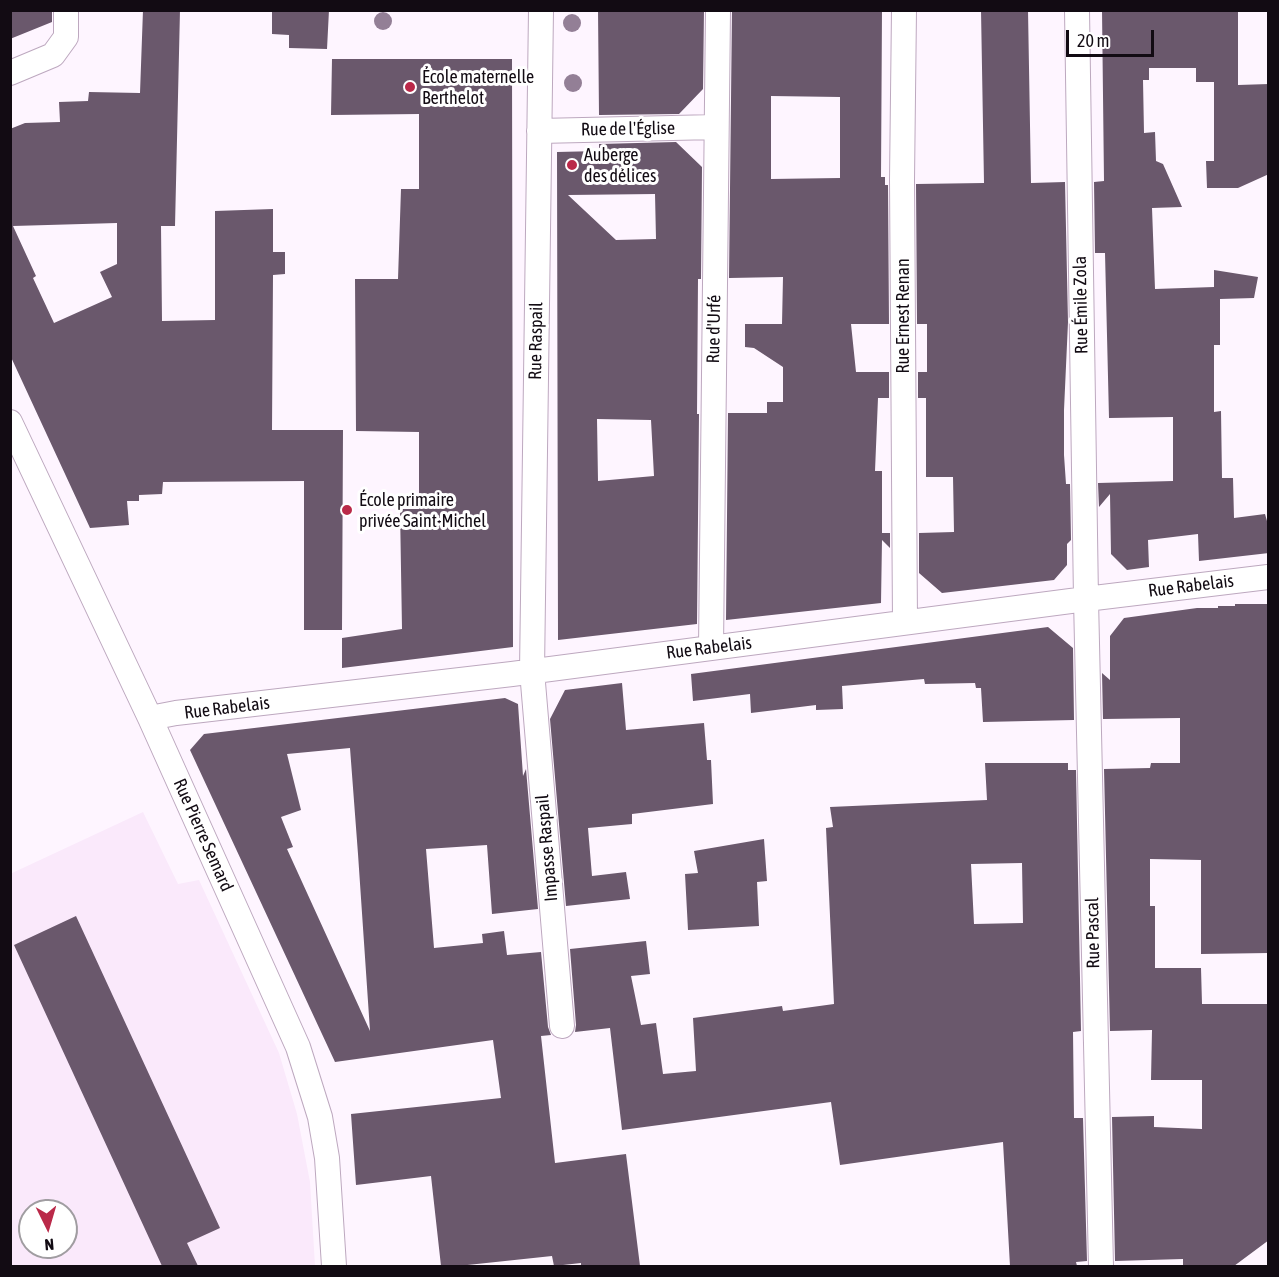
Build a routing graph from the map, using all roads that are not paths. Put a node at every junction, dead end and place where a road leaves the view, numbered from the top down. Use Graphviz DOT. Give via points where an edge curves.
graph roads {
  1 [pos="66,10"];
  2 [pos="541,10"];
  3 [pos="718,10"];
  4 [pos="904,10"];
  5 [pos="1077,10"];
  6 [pos="10,73"];
  7 [pos="716,127"];
  8 [pos="539,130"];
  9 [pos="10,422"];
  10 [pos="1269,577"];
  11 [pos="1086,599"];
  12 [pos="905,622"];
  13 [pos="711,648"];
  14 [pos="532,671"];
  15 [pos="150,718"];
  16 [pos="562,1026"];
  17 [pos="334,1266"];
  18 [pos="1101,1266"];
  1 -- 6 [label="street" via="66,37 53,55"];
  2 -- 8 [label="street, Rue Raspail"];
  3 -- 7 [label="street, Rue d'Urfé"];
  4 -- 12 [label="street, Rue Ernest Renan"];
  5 -- 11 [label="street, Rue Émile Zola"];
  7 -- 8 [label="street, Rue de l'Église"];
  7 -- 13 [label="street, Rue d'Urfé"];
  8 -- 14 [label="street, Rue Raspail"];
  9 -- 15 [label="street, Rue Pierre Semard"];
  10 -- 11 [label="street, Rue Rabelais"];
  11 -- 12 [label="street, Rue Rabelais"];
  11 -- 18 [label="street, Rue Pascal"];
  12 -- 13 [label="street, Rue Rabelais"];
  13 -- 14 [label="street, Rue Rabelais"];
  14 -- 15 [label="street, Rue Rabelais"];
  14 -- 16 [label="street, Impasse Raspail"];
  15 -- 17 [label="street, Rue Pierre Semard" via="309,1077 327,1158"];
}
